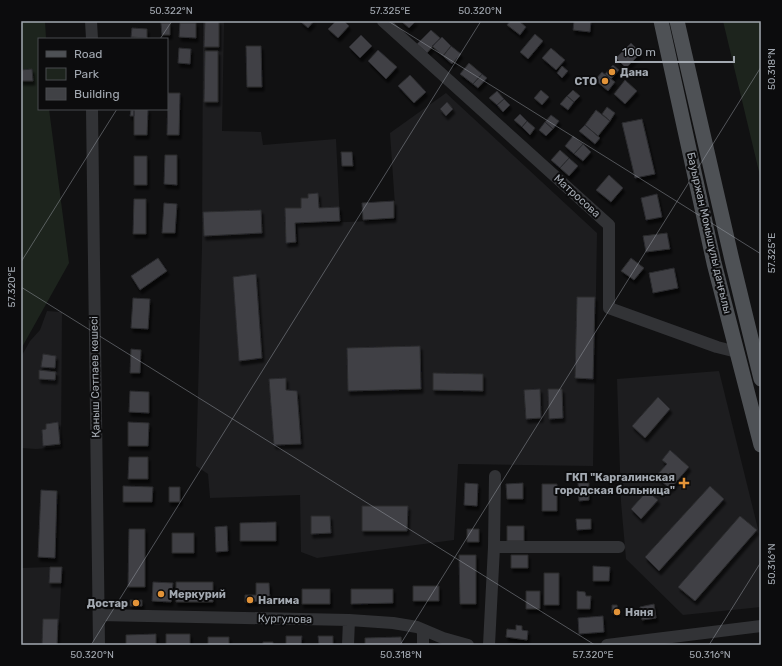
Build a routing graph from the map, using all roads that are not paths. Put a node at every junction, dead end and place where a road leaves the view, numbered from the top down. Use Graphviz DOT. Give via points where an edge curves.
graph roads {
  1 [pos="91,21"];
  2 [pos="383,21"];
  3 [pos="661,21"];
  4 [pos="677,21"];
  5 [pos="92,38"];
  6 [pos="92,110"];
  7 [pos="732,260"];
  8 [pos="714,263"];
  9 [pos="737,352"];
  10 [pos="761,378"];
  11 [pos="744,381"];
  12 [pos="761,445"];
  13 [pos="495,476"];
  14 [pos="494,547"];
  15 [pos="619,547"];
  16 [pos="99,615"];
  17 [pos="349,620"];
  18 [pos="761,626"];
  19 [pos="423,630"];
  20 [pos="99,645"];
  21 [pos="348,645"];
  22 [pos="423,645"];
  23 [pos="467,645"];
  24 [pos="489,645"];
  25 [pos="607,645"];
  1 -- 5 [label="street"];
  2 -- 9 [label="street, Матросова" via="609,225 609,308"];
  3 -- 8 [label="main road, Бауыржан Момышұлы даңғылы"];
  4 -- 7 [label="main road, Бауыржан Момышұлы даңғылы"];
  6 -- 16 [label="street, Қаныш Сәтпаев көшесі"];
  7 -- 8 [label="main road"];
  7 -- 10 [label="main road, Бауыржан Момышұлы даңғылы"];
  8 -- 9 [label="main road, Бауыржан Момышұлы даңғылы"];
  9 -- 11 [label="main road, Бауыржан Момышұлы даңғылы"];
  10 -- 11 [label="main road"];
  11 -- 12 [label="main road, Бауыржан Момышұлы даңғылы"];
  13 -- 14 [label="street"];
  14 -- 15 [label="street"];
  14 -- 24 [label="street"];
  16 -- 17 [label="street, Кургулова"];
  16 -- 20 [label="street, Қаныш Сәтпаев көшесі"];
  17 -- 19 [label="street, Кургулова" via="404,624"];
  17 -- 21 [label="street"];
  18 -- 25 [label="street"];
  19 -- 22 [label="street"];
  19 -- 23 [label="street, Кургулова"];
}
